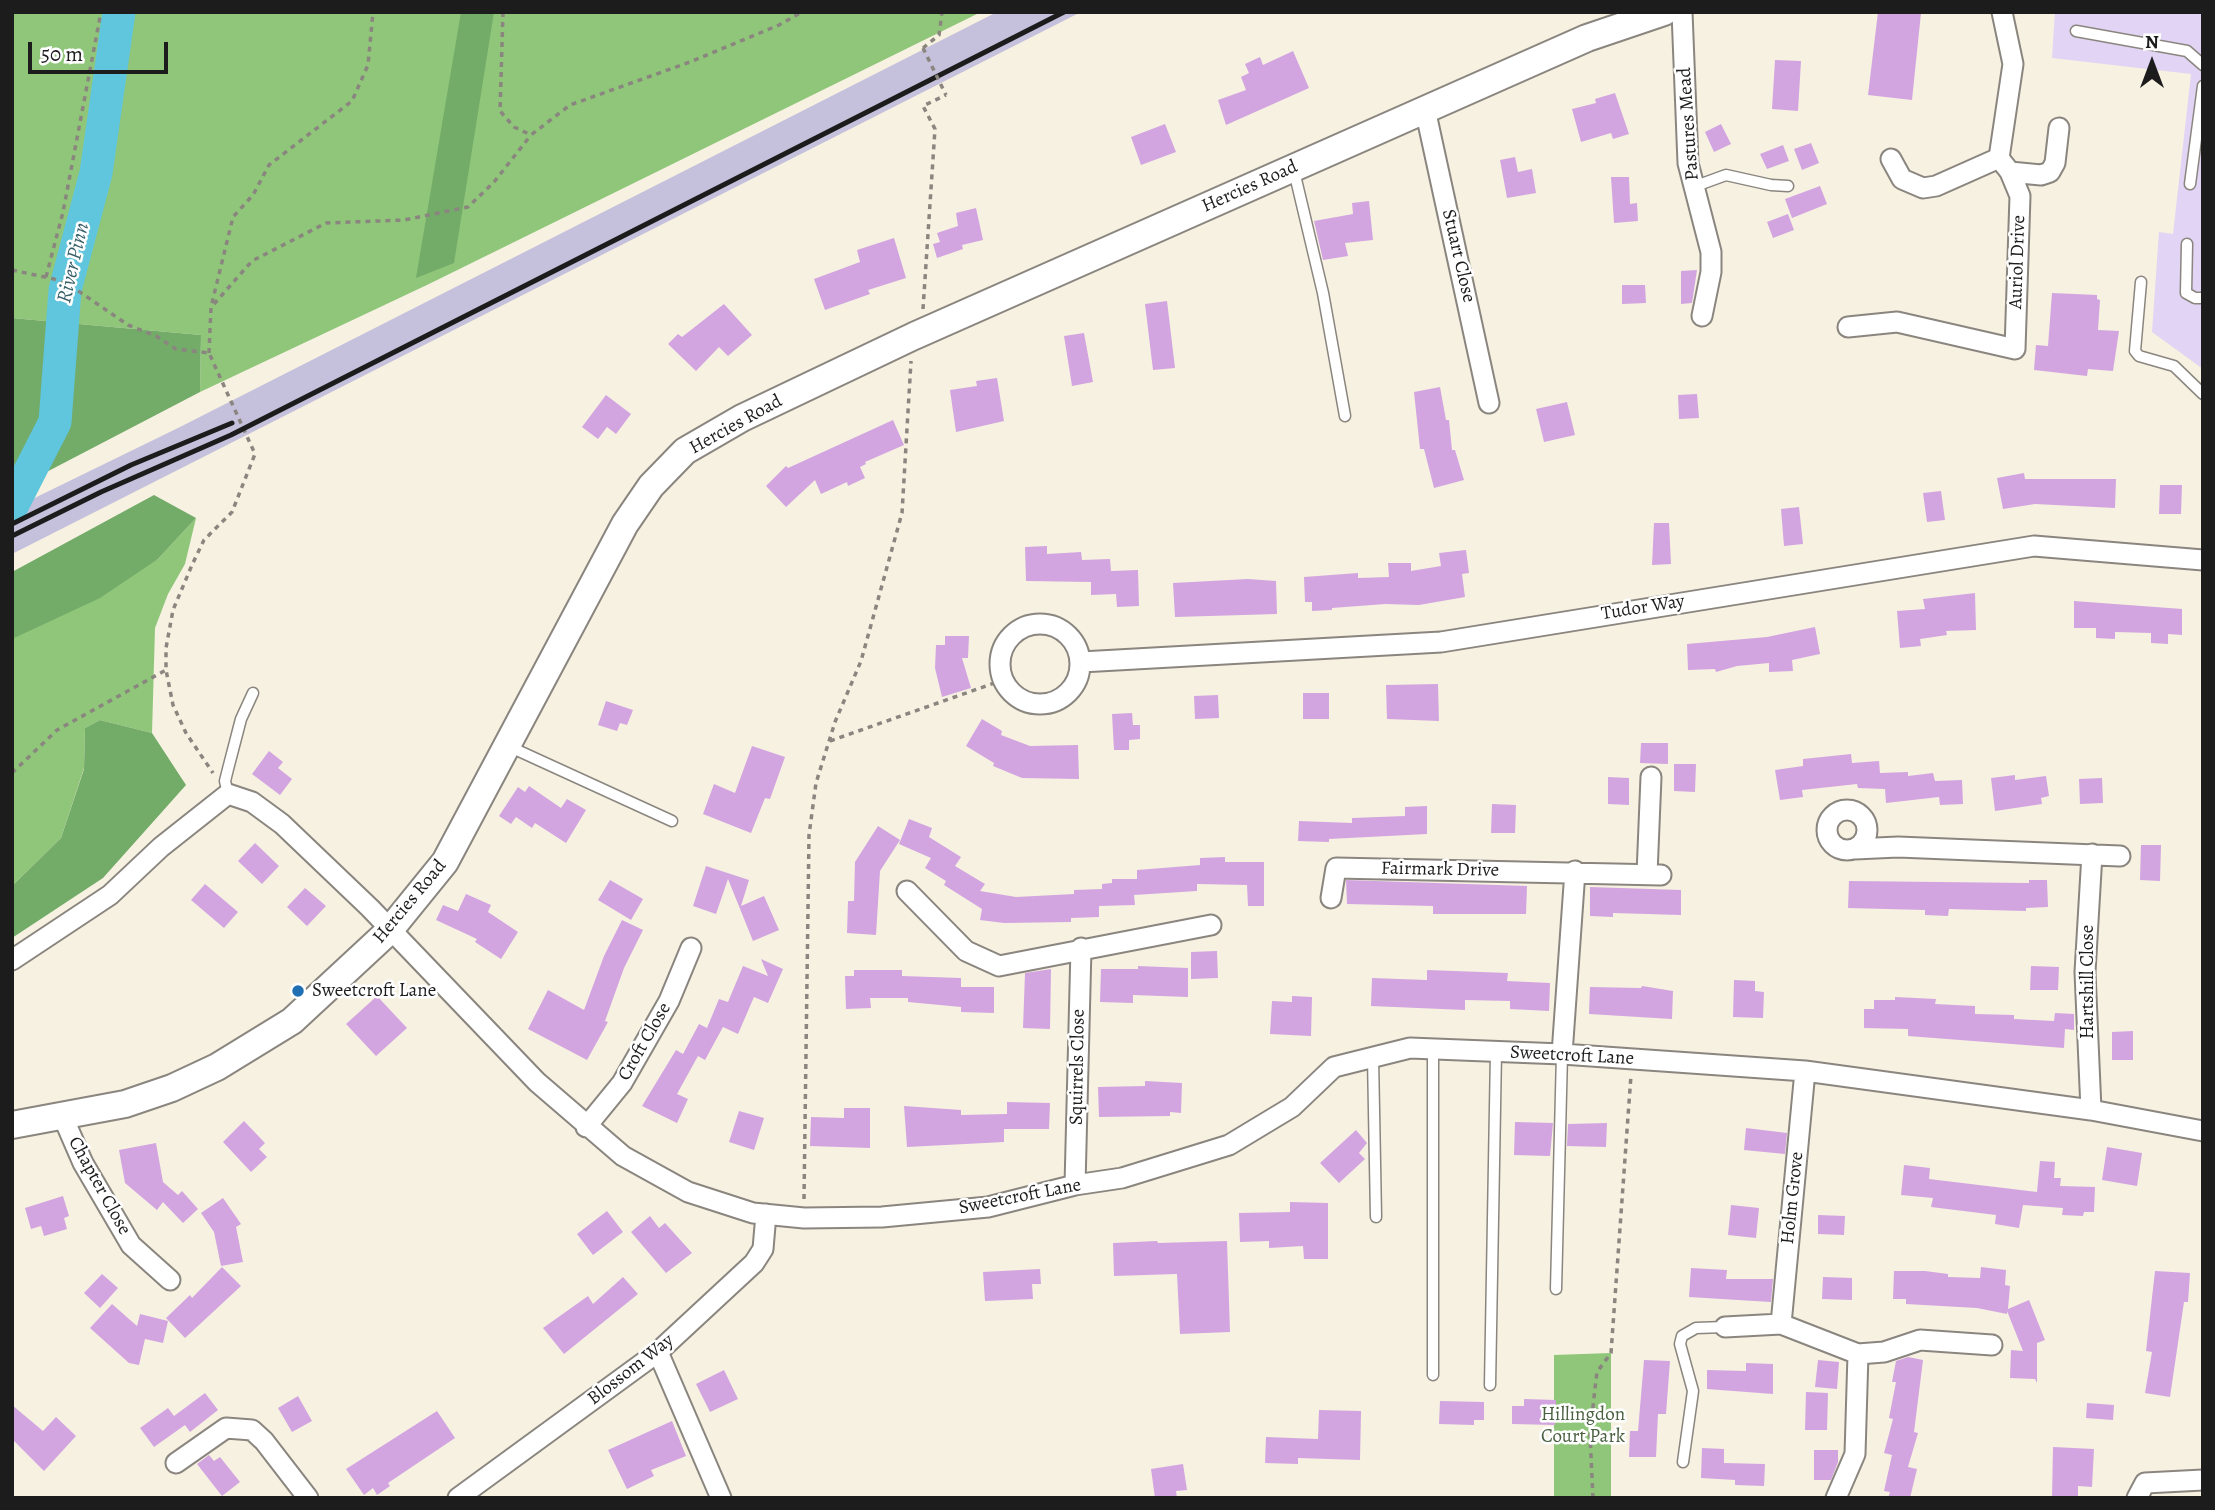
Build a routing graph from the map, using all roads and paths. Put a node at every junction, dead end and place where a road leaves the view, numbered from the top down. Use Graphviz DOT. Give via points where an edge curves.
graph roads {
  1 [pos="101,12"];
  2 [pos="373,12"];
  3 [pos="503,12"];
  4 [pos="802,12"];
  5 [pos="942,12"];
  6 [pos="1664,12"];
  7 [pos="1682,12"];
  8 [pos="2002,12"];
  9 [pos="2076,30"];
  10 [pos="2203,65"];
  11 [pos="2203,86"];
  12 [pos="1425,109"];
  13 [pos="2059,128"];
  14 [pos="530,135"];
  15 [pos="1891,159"];
  16 [pos="2005,165"];
  17 [pos="1294,167"];
  18 [pos="2190,184"];
  19 [pos="1788,186"];
  20 [pos="1692,187"];
  21 [pos="2187,244"];
  22 [pos="12,270"];
  23 [pos="46,277"];
  24 [pos="2141,282"];
  25 [pos="2203,298"];
  26 [pos="211,307"];
  27 [pos="1702,316"];
  28 [pos="1848,327"];
  29 [pos="914,336"];
  30 [pos="209,353"];
  31 [pos="2203,394"];
  32 [pos="1489,403"];
  33 [pos="1345,416"];
  34 [pos="2203,560"];
  35 [pos="1081,663"];
  36 [pos="166,670"];
  37 [pos="1003,680"];
  38 [pos="253,692"];
  39 [pos="829,741"];
  40 [pos="507,746"];
  41 [pos="12,773"];
  42 [pos="1651,777"];
  43 [pos="228,794"];
  44 [pos="672,821"];
  45 [pos="1855,849"];
  46 [pos="2092,855"];
  47 [pos="2120,856"];
  48 [pos="1575,871"];
  49 [pos="907,891"];
  50 [pos="1331,898"];
  51 [pos="1212,925"];
  52 [pos="389,931"];
  53 [pos="691,948"];
  54 [pos="1081,948"];
  55 [pos="12,960"];
  56 [pos="1433,1049"];
  57 [pos="1496,1052"];
  58 [pos="1562,1054"];
  59 [pos="1373,1057"];
  60 [pos="1632,1059"];
  61 [pos="1805,1072"];
  62 [pos="2091,1110"];
  63 [pos="63,1118"];
  64 [pos="12,1125"];
  65 [pos="586,1127"];
  66 [pos="2203,1131"];
  67 [pos="1075,1185"];
  68 [pos="766,1214"];
  69 [pos="804,1217"];
  70 [pos="1376,1217"];
  71 [pos="170,1280"];
  72 [pos="1556,1289"];
  73 [pos="1781,1324"];
  74 [pos="1725,1327"];
  75 [pos="1992,1345"];
  76 [pos="658,1352"];
  77 [pos="1858,1354"];
  78 [pos="1433,1375"];
  79 [pos="1490,1385"];
  80 [pos="1683,1462"];
  81 [pos="176,1463"];
  82 [pos="2203,1480"];
  83 [pos="307,1498"];
  84 [pos="458,1498"];
  85 [pos="722,1498"];
  86 [pos="1593,1498"];
  87 [pos="1836,1498"];
  88 [pos="2137,1498"];
  1 -- 23 [label="path"];
  2 -- 26 [label="path" via="368,65 352,102 270,165 253,195 233,217"];
  3 -- 14 [label="path" via="500,111 514,127"];
  4 -- 14 [label="path" via="690,62 570,105"];
  5 -- 29 [label="path, bridge" via="939,35 923,48 946,95 923,106 935,129 923,315"];
  6 -- 12 [label="street, Hercies Road" via="1587,38"];
  7 -- 20 [label="street, Pastures Mead"];
  8 -- 16 [label="street, Auriol Drive" via="2013,64"];
  9 -- 10 [label="lane" via="2187,51"];
  11 -- 18 [label="lane"];
  12 -- 17 [label="street, Hercies Road"];
  12 -- 32 [label="street, Stuart Close"];
  13 -- 16 [label="street" via="2050,172 2041,175"];
  14 -- 26 [label="path" via="494,182 468,206 404,220 326,223 252,261"];
  15 -- 16 [label="street" via="1902,179 1923,188"];
  16 -- 28 [label="street, Auriol Drive" via="2020,196 2015,349 1896,322"];
  17 -- 29 [label="street, Hercies Road"];
  17 -- 33 [label="lane"];
  19 -- 20 [label="lane" via="1726,175"];
  20 -- 27 [label="street, Pastures Mead" via="1711,252"];
  21 -- 25 [label="lane" via="2186,293"];
  22 -- 23 [label="path"];
  23 -- 30 [label="path" via="77,290 128,325 183,350"];
  24 -- 31 [label="lane" via="2135,351 2174,366"];
  26 -- 30 [label="path"];
  29 -- 39 [label="path" via="902,513 861,661"];
  29 -- 40 [label="street, Hercies Road" via="742,418 685,451 651,486 625,524"];
  30 -- 36 [label="path" via="255,454 232,512 204,540 173,610"];
  34 -- 35 [label="street, Tudor Way" via="2034,546 1441,642"];
  35 -- 37 [label="street" via="1071,690 1052,703 1027,702 1014,696"];
  35 -- 37 [label="street" via="1079,650 1063,630 1032,624 1007,639 999,662"];
  36 -- 41 [label="path" via="57,730"];
  36 -- 43 [label="path" via="173,705 186,733"];
  37 -- 39 [label="path"];
  38 -- 43 [label="lane" via="225,781"];
  39 -- 69 [label="path" via="816,783 809,835"];
  40 -- 44 [label="lane"];
  40 -- 52 [label="street, Hercies Road" via="445,862"];
  42 -- 48 [label="street, Fairmark Drive" via="1654,874"];
  43 -- 52 [label="street, Sweetcroft Lane" via="252,802 282,824"];
  43 -- 55 [label="street" via="110,894"];
  45 -- 46 [label="street"];
  46 -- 47 [label="street"];
  46 -- 62 [label="street, Hartshill Close" via="2085,972"];
  48 -- 50 [label="street, Fairmark Drive" via="1336,868"];
  48 -- 58 [label="street"];
  49 -- 54 [label="street" via="966,951 999,966"];
  51 -- 54 [label="street"];
  52 -- 63 [label="street, Hercies Road" via="292,1021 254,1046 172,1088"];
  52 -- 65 [label="street, Sweetcroft Lane"];
  53 -- 65 [label="street, Croft Close" via="669,1002 622,1083"];
  54 -- 67 [label="street, Squirrels Close"];
  56 -- 57 [label="street, Sweetcroft Lane"];
  56 -- 59 [label="street, Sweetcroft Lane" via="1410,1048"];
  56 -- 78 [label="lane"];
  57 -- 58 [label="street, Sweetcroft Lane"];
  57 -- 79 [label="lane"];
  58 -- 60 [label="street, Sweetcroft Lane"];
  58 -- 72 [label="lane"];
  59 -- 67 [label="street, Sweetcroft Lane" via="1334,1067 1292,1107 1229,1145 1122,1178"];
  59 -- 70 [label="lane"];
  60 -- 61 [label="street, Sweetcroft Lane"];
  60 -- 86 [label="path" via="1611,1353 1597,1372 1590,1436"];
  61 -- 62 [label="street, Sweetcroft Lane"];
  61 -- 73 [label="street, Holm Grove"];
  62 -- 66 [label="street, Sweetcroft Lane"];
  63 -- 64 [label="street, Hercies Road"];
  63 -- 71 [label="street, Chapter Close" via="83,1163 131,1245"];
  65 -- 68 [label="street, Sweetcroft Lane" via="623,1156 688,1192"];
  67 -- 69 [label="street, Sweetcroft Lane" via="988,1207 882,1217"];
  68 -- 69 [label="street, Sweetcroft Lane"];
  68 -- 76 [label="street, Blossom Way" via="763,1249 754,1264"];
  73 -- 74 [label="street"];
  73 -- 77 [label="street"];
  74 -- 80 [label="lane" via="1696,1328 1682,1336 1680,1345 1693,1391"];
  75 -- 77 [label="street" via="1920,1340 1884,1352"];
  76 -- 84 [label="street, Blossom Way"];
  76 -- 85 [label="street"];
  77 -- 87 [label="street" via="1855,1454"];
  81 -- 83 [label="street" via="226,1428 252,1430"];
  82 -- 88 [label="street" via="2145,1483"];
}
